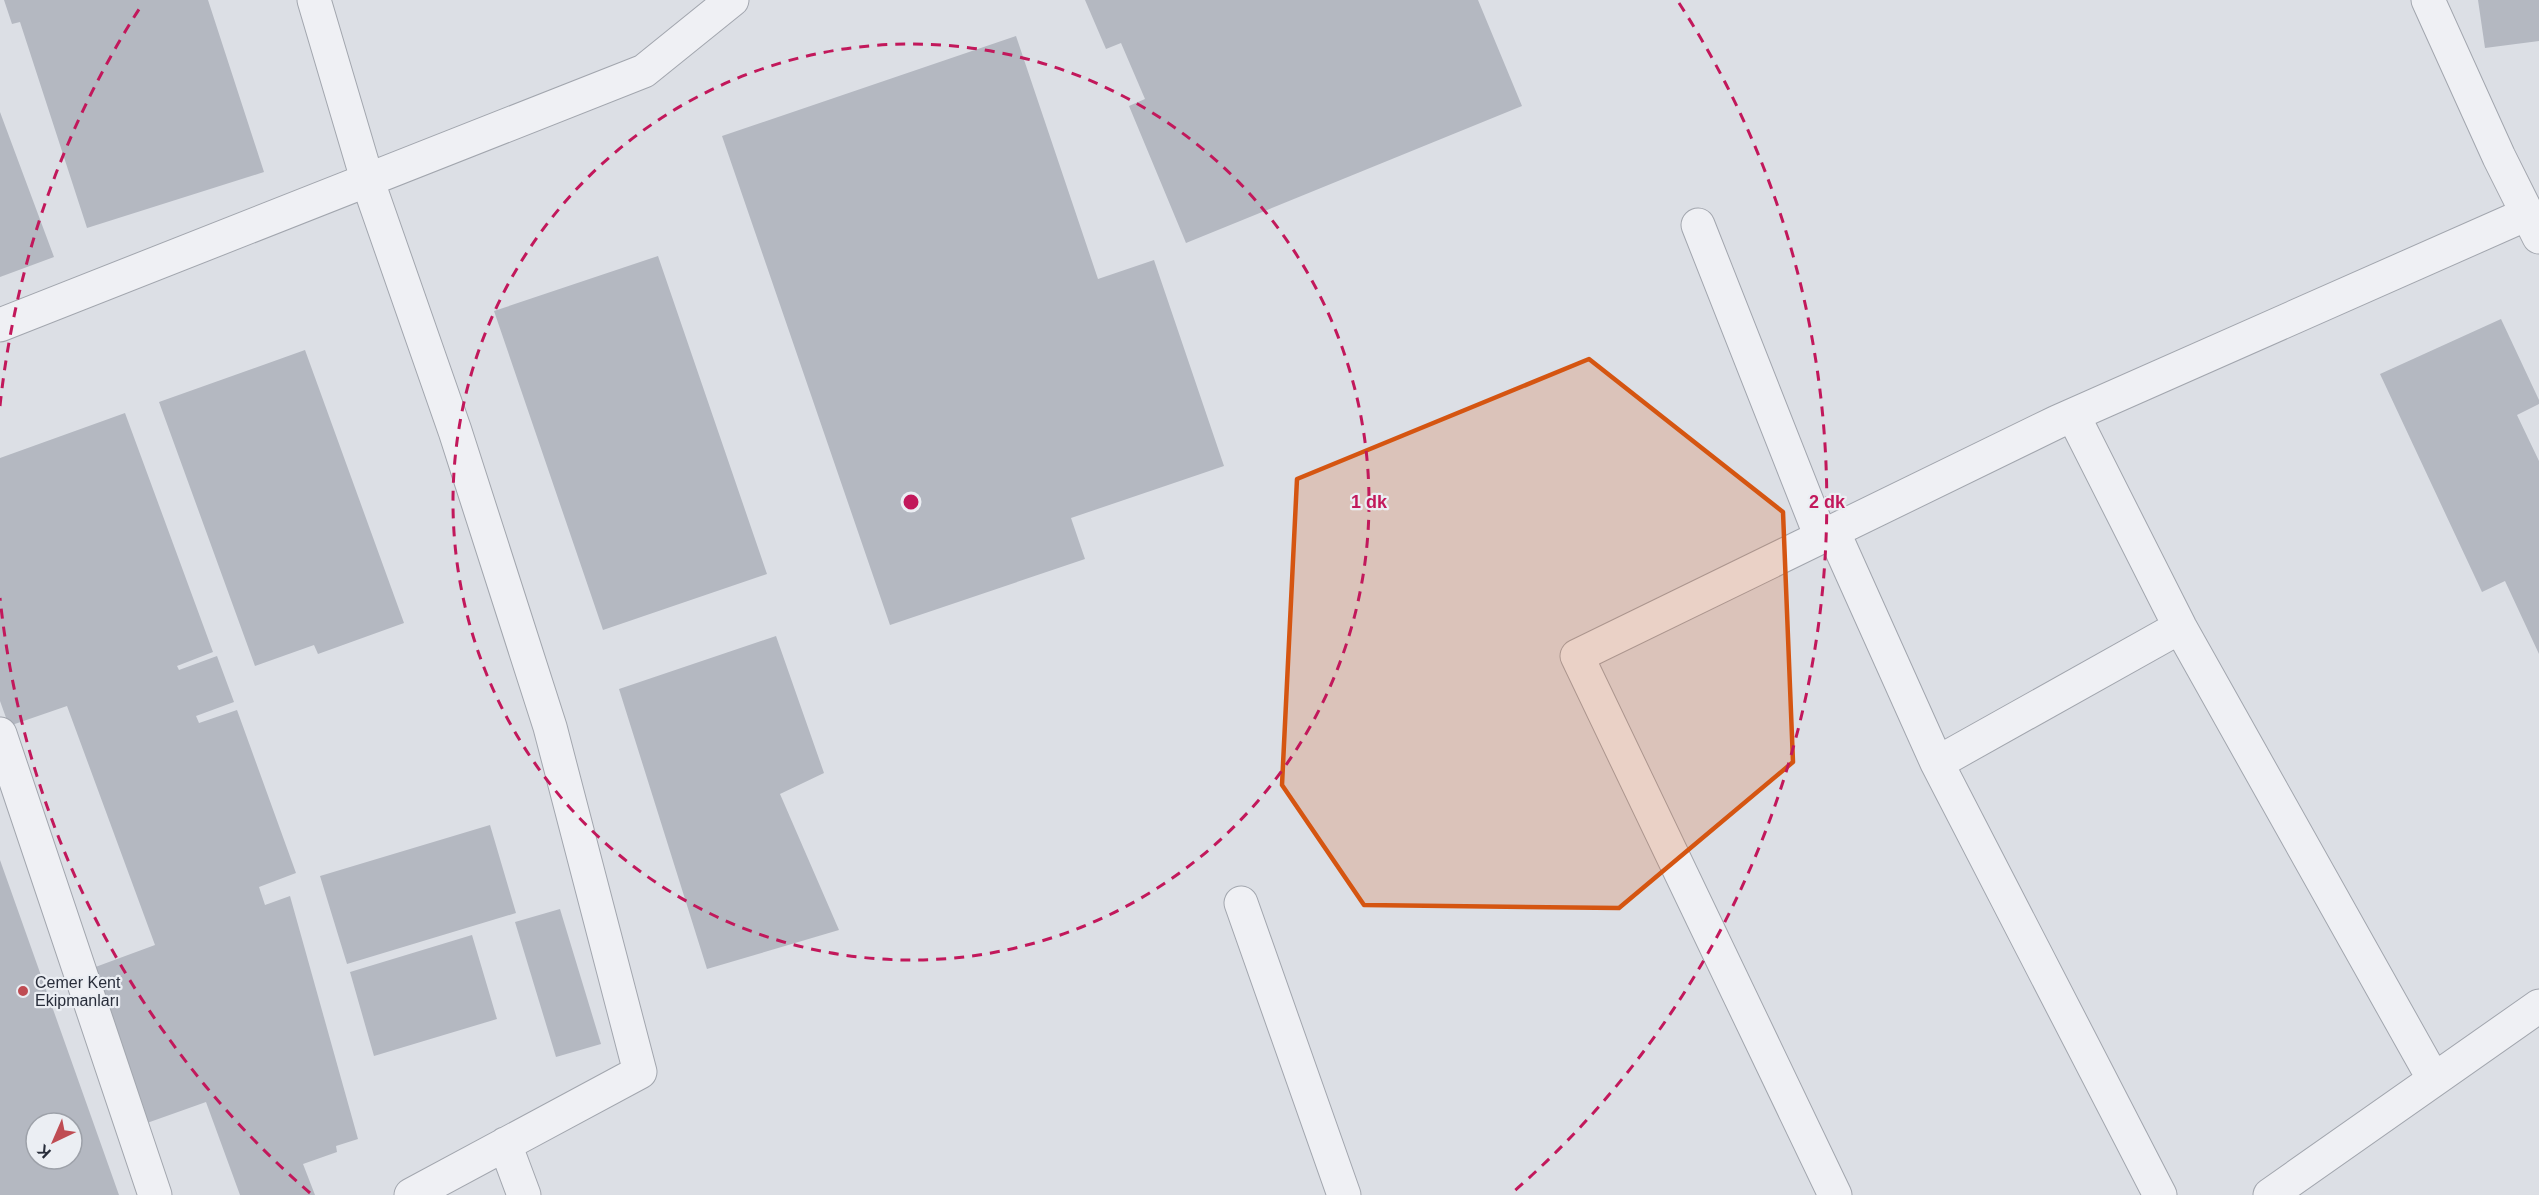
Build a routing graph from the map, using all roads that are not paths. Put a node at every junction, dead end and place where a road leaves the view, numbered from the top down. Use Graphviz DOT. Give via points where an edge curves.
graph roads {
  1 [pos="314,0"];
  2 [pos="732,0"];
  3 [pos="2428,0"];
  4 [pos="367,179"];
  5 [pos="1698,225"];
  6 [pos="2533,226"];
  7 [pos="0,325"];
  8 [pos="2073,415"];
  9 [pos="1827,534"];
  10 [pos="2180,627"];
  11 [pos="0,734"];
  12 [pos="1937,763"];
  13 [pos="1241,903"];
  14 [pos="2539,1006"];
  15 [pos="2433,1078"];
  16 [pos="505,1144"];
  17 [pos="2286,1190"];
  18 [pos="154,1195"];
  19 [pos="411,1195"];
  20 [pos="524,1195"];
  21 [pos="1344,1195"];
  22 [pos="1835,1195"];
  23 [pos="2160,1195"];
  1 -- 4 [label="street"];
  2 -- 4 [label="street" via="644,71"];
  3 -- 6 [label="street"];
  4 -- 7 [label="street"];
  4 -- 16 [label="street" via="455,431 550,727 640,1072"];
  5 -- 9 [label="street"];
  6 -- 8 [label="street"];
  8 -- 9 [label="street"];
  8 -- 10 [label="street"];
  9 -- 12 [label="street"];
  9 -- 22 [label="street" via="1577,656"];
  10 -- 12 [label="street"];
  10 -- 15 [label="street"];
  11 -- 18 [label="street"];
  12 -- 23 [label="street"];
  13 -- 21 [label="street"];
  14 -- 15 [label="street"];
  15 -- 17 [label="street"];
  16 -- 19 [label="street"];
  16 -- 20 [label="street"];
}
